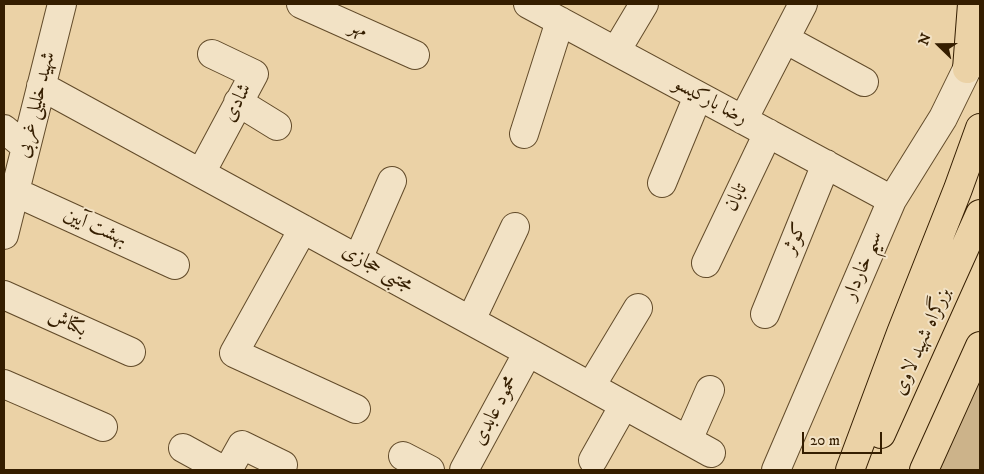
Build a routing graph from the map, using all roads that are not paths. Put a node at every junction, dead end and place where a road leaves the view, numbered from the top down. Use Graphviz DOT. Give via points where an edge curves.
graph roads {
  1 [pos="62,4"];
  2 [pos="301,4"];
  3 [pos="528,4"];
  4 [pos="644,4"];
  5 [pos="803,4"];
  6 [pos="972,4"];
  7 [pos="560,21"];
  8 [pos="785,39"];
  9 [pos="616,51"];
  10 [pos="212,54"];
  11 [pos="415,56"];
  12 [pos="967,69"];
  13 [pos="864,82"];
  14 [pos="41,86"];
  15 [pos="698,96"];
  16 [pos="238,102"];
  17 [pos="743,120"];
  18 [pos="276,126"];
  19 [pos="980,128"];
  20 [pos="4,129"];
  21 [pos="768,133"];
  22 [pos="524,134"];
  23 [pos="26,147"];
  24 [pos="826,164"];
  25 [pos="201,173"];
  26 [pos="392,181"];
  27 [pos="662,183"];
  28 [pos="15,192"];
  29 [pos="892,200"];
  30 [pos="980,214"];
  31 [pos="515,227"];
  32 [pos="303,229"];
  33 [pos="4,235"];
  34 [pos="358,258"];
  35 [pos="706,263"];
  36 [pos="175,265"];
  37 [pos="4,295"];
  38 [pos="638,308"];
  39 [pos="765,314"];
  40 [pos="471,320"];
  41 [pos="980,346"];
  42 [pos="131,352"];
  43 [pos="528,352"];
  44 [pos="4,384"];
  45 [pos="591,386"];
  46 [pos="710,390"];
  47 [pos="624,405"];
  48 [pos="356,409"];
  49 [pos="103,427"];
  50 [pos="183,448"];
  51 [pos="403,456"];
  52 [pos="593,460"];
  53 [pos="282,465"];
  54 [pos="472,468"];
  55 [pos="223,470"];
  56 [pos="228,470"];
  57 [pos="430,470"];
  58 [pos="776,470"];
  59 [pos="850,470"];
  60 [pos="865,470"];
  61 [pos="924,470"];
  1 -- 14 [label="street, شهید خلیلی غربی"];
  2 -- 11 [label="street, مهر"];
  3 -- 7 [label="street, رضا بارکیسو"];
  4 -- 9 [label="street"];
  5 -- 8 [label="street"];
  6 -- 12 [label="main road"];
  7 -- 9 [label="street, رضا بارکیسو"];
  7 -- 22 [label="street"];
  8 -- 13 [label="street"];
  8 -- 17 [label="street"];
  9 -- 15 [label="street, رضا بارکیسو"];
  10 -- 16 [label="street, شادی" via="254,74"];
  12 -- 29 [label="street, سیم خاردار" via="943,118"];
  14 -- 23 [label="street, شهید خلیلی غربی"];
  14 -- 25 [label="street, مجتبی حجازی"];
  15 -- 17 [label="street, رضا بارکیسو"];
  15 -- 27 [label="street"];
  16 -- 18 [label="street"];
  16 -- 25 [label="street, شادی"];
  17 -- 21 [label="street, رضا بارکیسو"];
  19 -- 59 [label="main road"];
  20 -- 23 [label="street"];
  21 -- 24 [label="street, رضا بارکیسو"];
  21 -- 35 [label="street, تابان"];
  23 -- 28 [label="street, شهید خلیلی غربی"];
  24 -- 29 [label="street, رضا بارکیسو"];
  24 -- 39 [label="street, کوثر"];
  25 -- 32 [label="street, مجتبی حجازی"];
  26 -- 34 [label="street"];
  28 -- 33 [label="street, شهید خلیلی غربی"];
  28 -- 36 [label="street, بهشت آیین"];
  29 -- 58 [label="street, سیم خاردار"];
  30 -- 60 [label="main road, بزرگراه شهید لاوی"];
  31 -- 40 [label="street"];
  32 -- 34 [label="street, مجتبی حجازی"];
  32 -- 48 [label="street" via="234,353"];
  34 -- 40 [label="street, مجتبی حجازی"];
  37 -- 42 [label="street, بکتاش"];
  38 -- 45 [label="street"];
  40 -- 43 [label="street, مجتبی حجازی"];
  41 -- 61 [label="main road"];
  43 -- 45 [label="street, مجتبی حجازی"];
  43 -- 54 [label="street, محمود عابدی"];
  44 -- 49 [label="street"];
  45 -- 47 [label="street, مجتبی حجازی"];
  46 -- 47 [label="street, مجتبی حجازی" via="699,447"];
  47 -- 52 [label="street"];
  50 -- 55 [label="street"];
  51 -- 57 [label="street"];
  53 -- 56 [label="street" via="242,445"];
}
